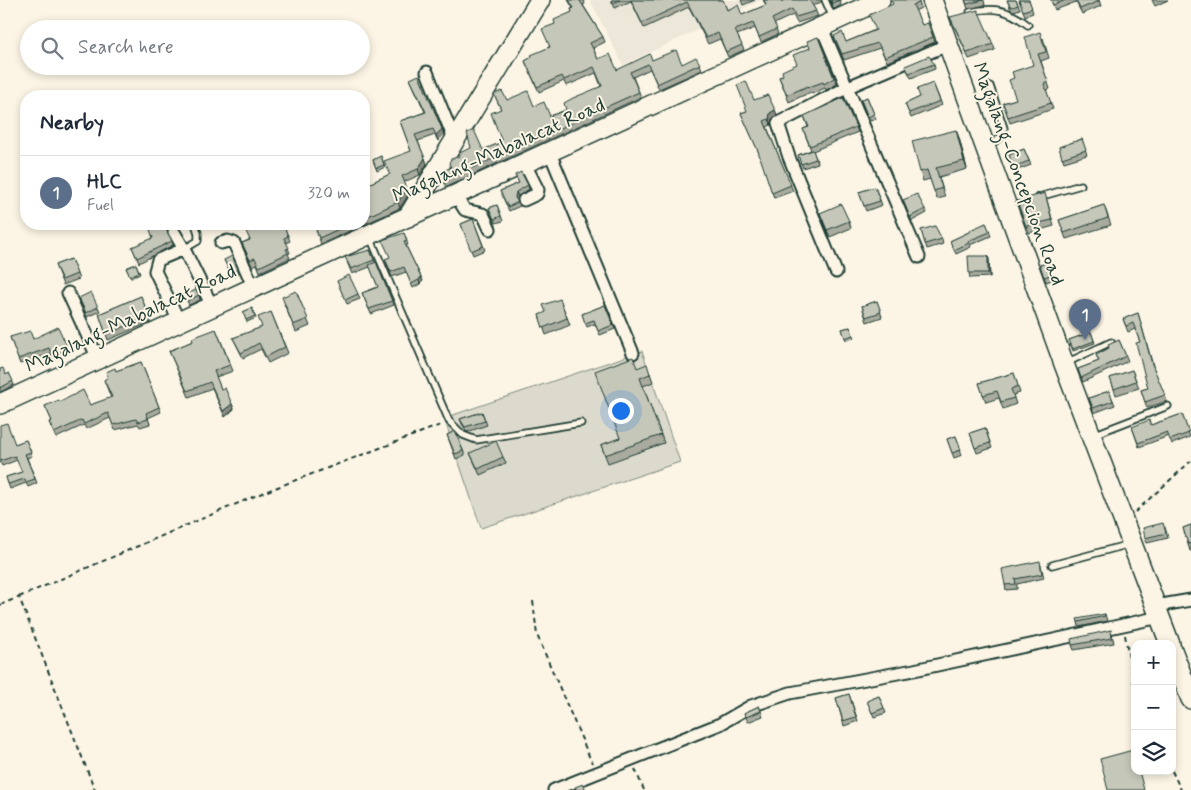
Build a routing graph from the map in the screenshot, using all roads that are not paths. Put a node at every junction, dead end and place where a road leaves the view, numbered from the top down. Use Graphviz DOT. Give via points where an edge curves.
graph roads {
  1 [pos="540,0"];
  2 [pos="825,0"];
  3 [pos="880,0"];
  4 [pos="932,0"];
  5 [pos="960,16"];
  6 [pos="828,25"];
  7 [pos="1028,25"];
  8 [pos="947,44"];
  9 [pos="427,72"];
  10 [pos="990,86"];
  11 [pos="848,87"];
  12 [pos="454,139"];
  13 [pos="985,149"];
  14 [pos="550,153"];
  15 [pos="526,164"];
  16 [pos="1082,185"];
  17 [pos="456,196"];
  18 [pos="524,200"];
  19 [pos="1030,200"];
  20 [pos="408,217"];
  21 [pos="490,229"];
  22 [pos="197,230"];
  23 [pos="174,232"];
  24 [pos="369,236"];
  25 [pos="221,243"];
  26 [pos="184,249"];
  27 [pos="919,257"];
  28 [pos="836,272"];
  29 [pos="254,288"];
  30 [pos="68,292"];
  31 [pos="212,306"];
  32 [pos="179,322"];
  33 [pos="1111,342"];
  34 [pos="633,353"];
  35 [pos="98,359"];
  36 [pos="1064,364"];
  37 [pos="0,404"];
  38 [pos="1168,406"];
  39 [pos="581,423"];
  40 [pos="1091,436"];
  41 [pos="1132,543"];
  42 [pos="1052,565"];
  43 [pos="1191,600"];
  44 [pos="1158,612"];
  45 [pos="1168,640"];
  46 [pos="1176,661"];
  47 [pos="1191,700"];
  48 [pos="554,790"];
  1 -- 12 [label="main road"];
  2 -- 6 [label="lane"];
  3 -- 6 [label="main road, Magalang-Mabalacat Road" via="851,10"];
  4 -- 8 [label="main road, Magalang-Concepcion Road" via="942,20"];
  5 -- 7 [label="lane" via="982,9 1005,10"];
  6 -- 11 [label="street"];
  6 -- 14 [label="main road, Magalang-Mabalacat Road"];
  8 -- 11 [label="street"];
  8 -- 13 [label="main road, Magalang-Concepcion Road"];
  9 -- 12 [label="street"];
  10 -- 13 [label="lane" via="1004,128 1001,137"];
  11 -- 27 [label="street"];
  11 -- 28 [label="street" via="781,120 778,127"];
  12 -- 20 [label="main road"];
  13 -- 36 [label="main road, Magalang-Concepcion Road" via="1010,205"];
  14 -- 15 [label="main road, Magalang-Mabalacat Road"];
  14 -- 34 [label="street"];
  15 -- 17 [label="main road, Magalang-Mabalacat Road"];
  15 -- 18 [label="street" via="538,190 537,194"];
  16 -- 19 [label="lane"];
  17 -- 20 [label="main road, Magalang-Mabalacat Road"];
  17 -- 21 [label="street" via="465,210 483,214"];
  20 -- 24 [label="main road, Magalang-Mabalacat Road"];
  22 -- 26 [label="lane" via="198,241"];
  23 -- 26 [label="street"];
  24 -- 29 [label="main road, Magalang-Mabalacat Road"];
  24 -- 39 [label="lane" via="449,422 463,435 476,440"];
  25 -- 29 [label="street" via="234,242"];
  26 -- 31 [label="street"];
  26 -- 32 [label="street" via="158,260 155,268"];
  29 -- 31 [label="main road, Magalang-Mabalacat Road"];
  30 -- 35 [label="street"];
  31 -- 32 [label="main road, Magalang-Mabalacat Road"];
  32 -- 35 [label="main road, Magalang-Mabalacat Road"];
  33 -- 36 [label="lane"];
  35 -- 37 [label="main road, Magalang-Mabalacat Road"];
  36 -- 40 [label="main road, Magalang-Concepcion Road"];
  38 -- 40 [label="lane"];
  40 -- 41 [label="main road, Magalang-Concepcion Road"];
  41 -- 42 [label="lane"];
  41 -- 44 [label="main road, Magalang-Concepcion Road"];
  43 -- 44 [label="street"];
  44 -- 45 [label="main road, Magalang-Concepcion Road"];
  44 -- 48 [label="street" via="1124,625 790,693 751,706 720,724"];
  46 -- 47 [label="main road"];
}
